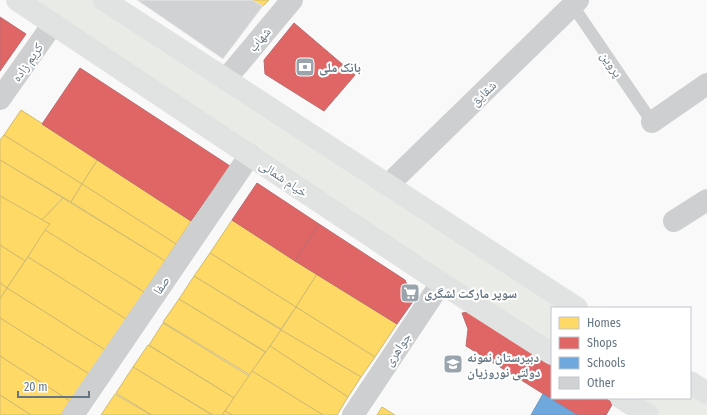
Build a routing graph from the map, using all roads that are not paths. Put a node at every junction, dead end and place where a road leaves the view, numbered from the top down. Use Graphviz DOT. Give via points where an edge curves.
graph roads {
  1 [pos="17,0"];
  2 [pos="104,0"];
  3 [pos="292,0"];
  4 [pos="576,3"];
  5 [pos="53,24"];
  6 [pos="226,79"];
  7 [pos="707,84"];
  8 [pos="0,99"];
  9 [pos="652,122"];
  10 [pos="250,155"];
  11 [pos="388,185"];
  12 [pos="707,200"];
  13 [pos="674,221"];
  14 [pos="441,283"];
  15 [pos="575,307"];
  16 [pos="551,353"];
  17 [pos="691,383"];
  18 [pos="707,393"];
  19 [pos="73,415"];
  20 [pos="353,415"];
  1 -- 5 [label="main road, خیام شمالی"];
  2 -- 6 [label="main road"];
  3 -- 6 [label="street, شهاب"];
  4 -- 9 [label="lane, پروین"];
  4 -- 11 [label="street, شقایق"];
  5 -- 8 [label="street, کریم زاده"];
  5 -- 10 [label="main road, خیام شمالی"];
  6 -- 11 [label="main road"];
  7 -- 9 [label="street"];
  10 -- 14 [label="main road, خیام شمالی"];
  10 -- 19 [label="street, صفا"];
  11 -- 15 [label="main road"];
  12 -- 13 [label="street"];
  14 -- 16 [label="main road, خیام شمالی"];
  14 -- 20 [label="street, جواهری"];
  17 -- 18 [label="main road"];
}
